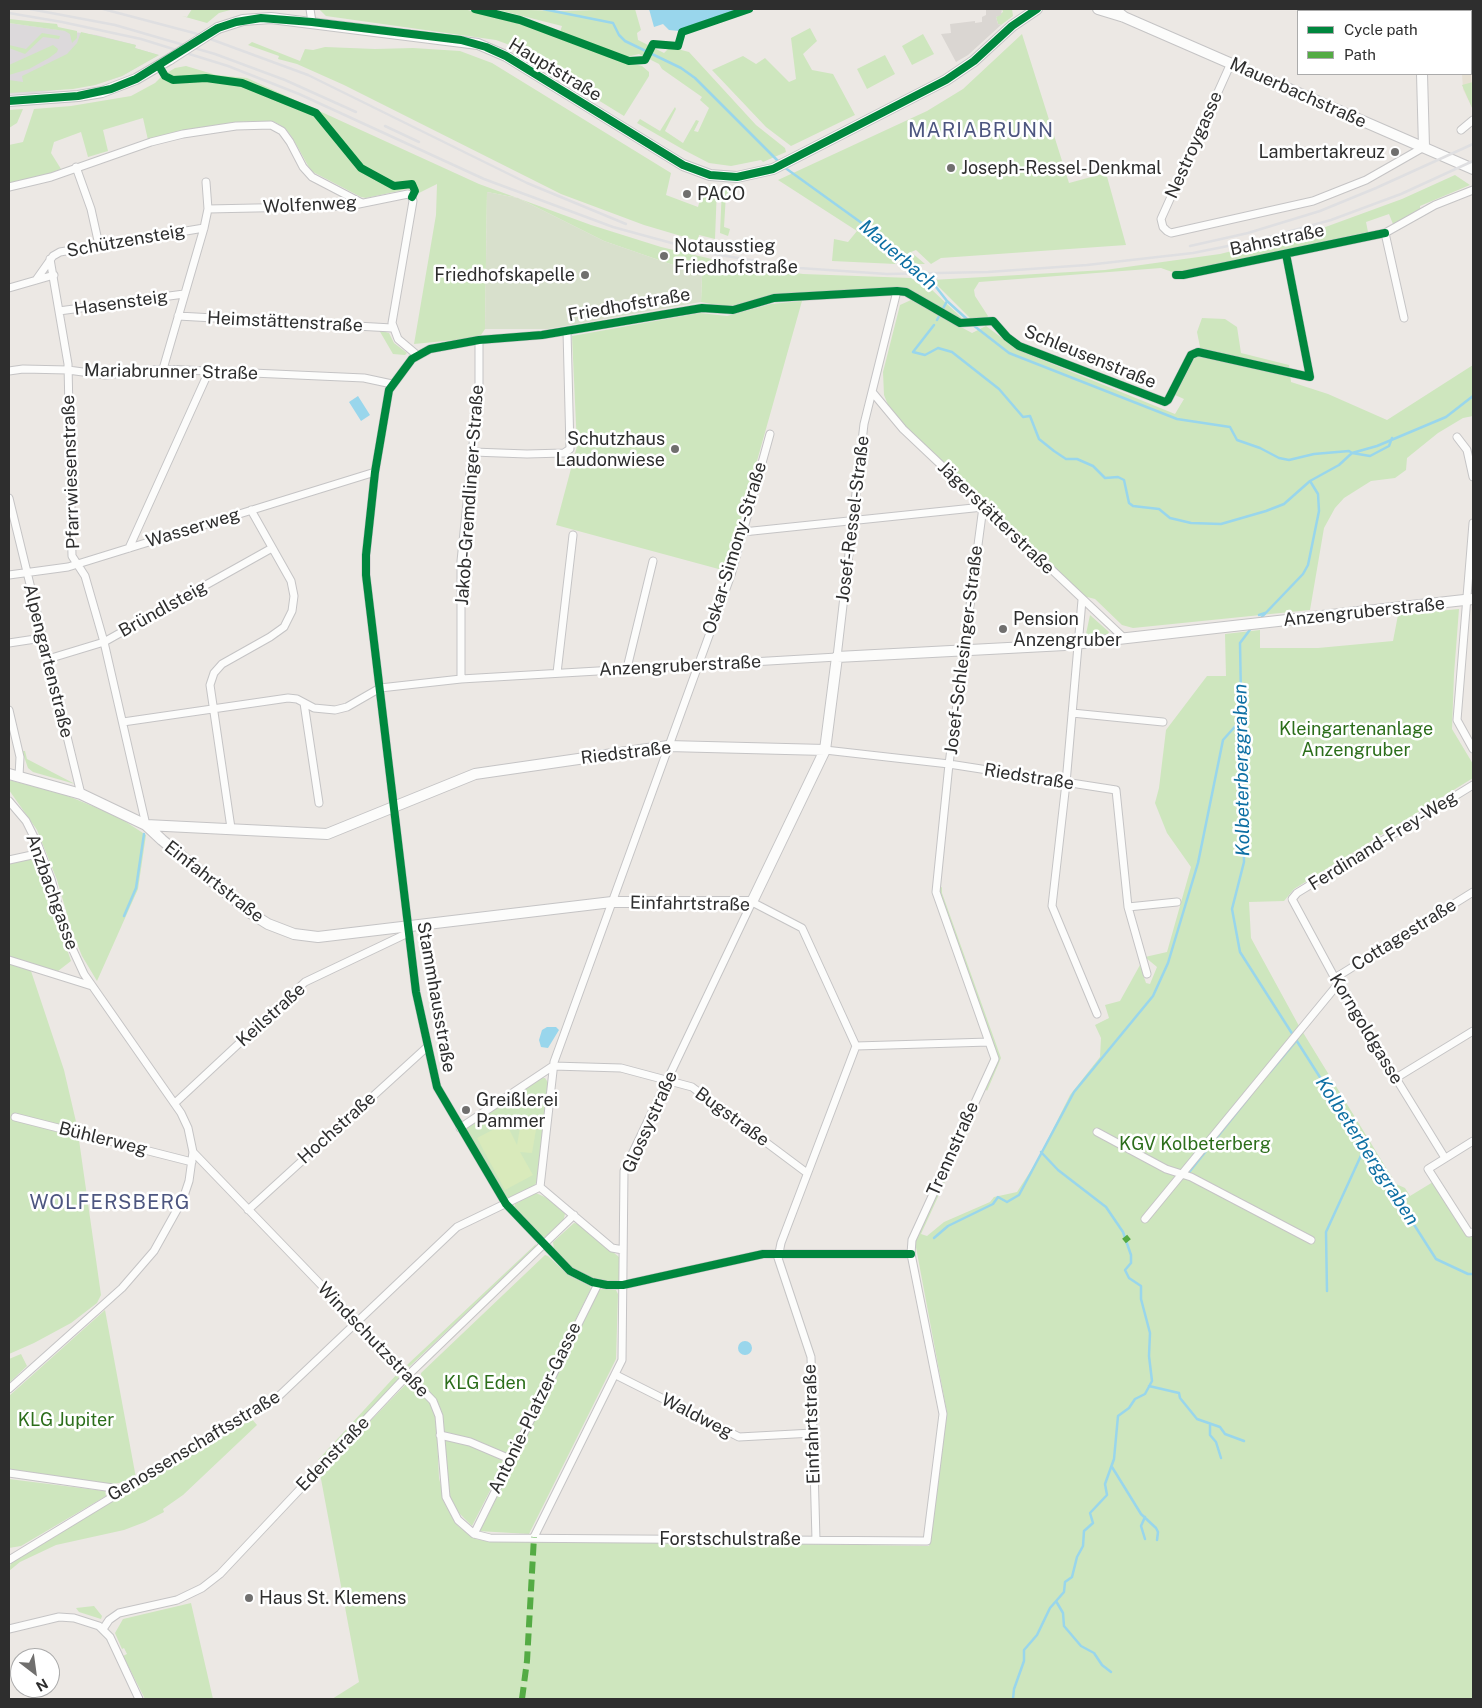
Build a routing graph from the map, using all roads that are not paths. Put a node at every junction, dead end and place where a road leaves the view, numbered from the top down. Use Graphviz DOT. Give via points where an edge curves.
graph roads {
  1 [pos="310,9"];
  2 [pos="1037,9"];
  3 [pos="1098,9"];
  4 [pos="1114,9"];
  5 [pos="1124,17"];
  6 [pos="312,22"];
  7 [pos="1230,63"];
  8 [pos="1422,75"];
  9 [pos="9,101"];
  10 [pos="1473,120"];
  11 [pos="1461,130"];
  12 [pos="1424,147"];
  13 [pos="76,167"];
  14 [pos="1473,169"];
  15 [pos="206,182"];
  16 [pos="9,187"];
  17 [pos="1473,190"];
  18 [pos="362,202"];
  19 [pos="208,209"];
  20 [pos="204,228"];
  21 [pos="1385,233"];
  22 [pos="99,245"];
  23 [pos="1286,254"];
  24 [pos="50,259"];
  25 [pos="54,275"];
  26 [pos="1176,275"];
  27 [pos="36,280"];
  28 [pos="9,288"];
  29 [pos="897,291"];
  30 [pos="184,294"];
  31 [pos="59,311"];
  32 [pos="178,316"];
  33 [pos="1404,318"];
  34 [pos="986,322"];
  35 [pos="392,328"];
  36 [pos="567,331"];
  37 [pos="479,340"];
  38 [pos="415,353"];
  39 [pos="164,369"];
  40 [pos="68,370"];
  41 [pos="209,371"];
  42 [pos="9,372"];
  43 [pos="392,384"];
  44 [pos="873,393"];
  45 [pos="770,434"];
  46 [pos="1457,436"];
  47 [pos="473,452"];
  48 [pos="375,472"];
  49 [pos="1473,477"];
  50 [pos="9,498"];
  51 [pos="983,507"];
  52 [pos="251,510"];
  53 [pos="853,519"];
  54 [pos="1473,523"];
  55 [pos="743,532"];
  56 [pos="573,536"];
  57 [pos="129,548"];
  58 [pos="272,548"];
  59 [pos="653,561"];
  60 [pos="76,564"];
  61 [pos="25,573"];
  62 [pos="9,575"];
  63 [pos="1082,600"];
  64 [pos="1471,601"];
  65 [pos="42,638"];
  66 [pos="1124,638"];
  67 [pos="104,642"];
  68 [pos="9,643"];
  69 [pos="1078,644"];
  70 [pos="964,650"];
  71 [pos="837,657"];
  72 [pos="48,659"];
  73 [pos="698,664"];
  74 [pos="627,668"];
  75 [pos="556,673"];
  76 [pos="461,679"];
  77 [pos="380,688"];
  78 [pos="304,703"];
  79 [pos="213,709"];
  80 [pos="9,710"];
  81 [pos="1072,713"];
  82 [pos="123,722"];
  83 [pos="1163,722"];
  84 [pos="1470,736"];
  85 [pos="668,746"];
  86 [pos="1473,749"];
  87 [pos="825,750"];
  88 [pos="949,764"];
  89 [pos="14,775"];
  90 [pos="1066,783"];
  91 [pos="1473,785"];
  92 [pos="81,794"];
  93 [pos="9,801"];
  94 [pos="319,803"];
  95 [pos="394,808"];
  96 [pos="146,825"];
  97 [pos="231,828"];
  98 [pos="41,853"];
  99 [pos="9,860"];
  100 [pos="1473,892"];
  101 [pos="1293,897"];
  102 [pos="612,902"];
  103 [pos="752,902"];
  104 [pos="1178,902"];
  105 [pos="1128,907"];
  106 [pos="407,930"];
  107 [pos="9,960"];
  108 [pos="1147,974"];
  109 [pos="1336,981"];
  110 [pos="92,986"];
  111 [pos="1097,1014"];
  112 [pos="1473,1031"];
  113 [pos="989,1042"];
  114 [pos="856,1046"];
  115 [pos="427,1047"];
  116 [pos="553,1066"];
  117 [pos="1396,1078"];
  118 [pos="668,1080"];
  119 [pos="175,1103"];
  120 [pos="15,1117"];
  121 [pos="460,1128"];
  122 [pos="1097,1132"];
  123 [pos="1473,1141"];
  124 [pos="193,1152"];
  125 [pos="1445,1158"];
  126 [pos="192,1162"];
  127 [pos="807,1173"];
  128 [pos="1181,1174"];
  129 [pos="540,1187"];
  130 [pos="506,1204"];
  131 [pos="248,1210"];
  132 [pos="574,1216"];
  133 [pos="1145,1219"];
  134 [pos="1473,1232"];
  135 [pos="1311,1240"];
  136 [pos="544,1245"];
  137 [pos="623,1250"];
  138 [pos="778,1254"];
  139 [pos="911,1254"];
  140 [pos="598,1284"];
  141 [pos="623,1285"];
  142 [pos="358,1324"];
  143 [pos="616,1375"];
  144 [pos="408,1376"];
  145 [pos="9,1388"];
  146 [pos="813,1433"];
  147 [pos="440,1435"];
  148 [pos="510,1459"];
  149 [pos="9,1473"];
  150 [pos="118,1493"];
  151 [pos="474,1534"];
  152 [pos="534,1538"];
  153 [pos="816,1540"];
  154 [pos="927,1541"];
  155 [pos="9,1560"];
  156 [pos="103,1629"];
  157 [pos="9,1630"];
  158 [pos="139,1699"];
  1 -- 6 [label="street"];
  2 -- 6 [label="street, Hauptstraße" via="946,80 773,169 737,177 710,175 690,169 506,56 478,44"];
  3 -- 5 [label="street, Mauerbachstraße"];
  4 -- 5 [label="street, Mauerbachstraße"];
  5 -- 7 [label="street, Mauerbachstraße"];
  6 -- 9 [label="street, Hauptstraße, bridge" via="254,18 218,28 136,79 102,92"];
  7 -- 12 [label="street, Mauerbachstraße"];
  7 -- 12 [label="street, Nestroygasse" via="1162,219 1163,227 1171,233 1313,201 1366,180"];
  8 -- 12 [label="street"];
  10 -- 11 [label="street"];
  12 -- 14 [label="street, Mauerbachstraße"];
  13 -- 16 [label="street"];
  13 -- 18 [label="street" via="183,134 236,126 272,125 282,131 312,177"];
  13 -- 22 [label="street"];
  15 -- 19 [label="street"];
  17 -- 21 [label="street, Bahnstraße" via="1428,209"];
  18 -- 19 [label="street, Wolfenweg" via="349,206"];
  18 -- 35 [label="street, Wolfenweg" via="408,194 412,197"];
  19 -- 20 [label="street"];
  20 -- 22 [label="street, Schützensteig"];
  20 -- 30 [label="street"];
  21 -- 23 [label="street, Bahnstraße"];
  21 -- 33 [label="street"];
  22 -- 24 [label="street, Schützensteig" via="60,252"];
  23 -- 26 [label="street, Bahnstraße"];
  23 -- 34 [label="street, Schleusenstraße" via="1310,377 1198,352 1191,355 1168,400 1163,402 1019,346 993,321"];
  24 -- 25 [label="street, Pfarrwiesenstraße"];
  24 -- 27 [label="street"];
  25 -- 27 [label="street"];
  25 -- 31 [label="street, Pfarrwiesenstraße"];
  27 -- 28 [label="street"];
  29 -- 34 [label="street, Friedhofstraße" via="906,292 957,322"];
  29 -- 36 [label="street, Friedhofstraße" via="774,298 733,310 702,308"];
  29 -- 44 [label="street, Josef-Ressel-Straße"];
  30 -- 31 [label="street, Hasensteig"];
  30 -- 32 [label="street"];
  31 -- 40 [label="street, Pfarrwiesenstraße"];
  32 -- 35 [label="street, Heimstättenstraße"];
  32 -- 39 [label="street"];
  35 -- 38 [label="street" via="398,339"];
  36 -- 37 [label="street, Friedhofstraße"];
  36 -- 47 [label="street" via="570,449 564,453 536,454"];
  37 -- 38 [label="street, Friedhofstraße"];
  37 -- 47 [label="street, Jakob-Gremdlinger-Straße"];
  38 -- 43 [label="street"];
  39 -- 40 [label="street, Mariabrunner Straße" via="105,375"];
  39 -- 41 [label="street, Mariabrunner Straße"];
  40 -- 42 [label="street, Mariabrunner Straße" via="23,369"];
  40 -- 60 [label="street, Pfarrwiesenstraße" via="72,556"];
  41 -- 43 [label="street, Mariabrunner Straße" via="374,378"];
  41 -- 57 [label="street"];
  43 -- 48 [label="street, Stammhausstraße" via="385,403"];
  44 -- 51 [label="street, Jägerstätterstraße" via="903,429"];
  44 -- 53 [label="street, Josef-Ressel-Straße" via="863,433"];
  45 -- 55 [label="street, Oskar-Simony-Straße"];
  46 -- 49 [label="street" via="1467,450"];
  47 -- 76 [label="street, Jakob-Gremdlinger-Straße" via="461,561"];
  48 -- 52 [label="street, Wasserweg"];
  48 -- 77 [label="street, Stammhausstraße" via="366,569"];
  50 -- 61 [label="street, Alpengartenstraße"];
  51 -- 53 [label="street"];
  51 -- 63 [label="street, Jägerstätterstraße"];
  51 -- 70 [label="street, Josef-Schlesinger-Straße"];
  52 -- 57 [label="street, Wasserweg"];
  52 -- 58 [label="street"];
  53 -- 55 [label="street"];
  53 -- 71 [label="street, Josef-Ressel-Straße"];
  54 -- 64 [label="street"];
  55 -- 73 [label="street, Oskar-Simony-Straße" via="731,575"];
  56 -- 75 [label="street"];
  57 -- 60 [label="street, Wasserweg"];
  58 -- 67 [label="street, Bründlsteig"];
  58 -- 79 [label="street" via="290,581 294,596 292,611 284,627 222,664 214,673 210,686"];
  59 -- 74 [label="street"];
  60 -- 61 [label="street, Wasserweg"];
  60 -- 67 [label="street, Pfarrwiesenstraße" via="85,576"];
  61 -- 62 [label="street, Wasserweg"];
  61 -- 65 [label="street, Alpengartenstraße"];
  63 -- 66 [label="street, Jägerstätterstraße"];
  63 -- 69 [label="street"];
  64 -- 66 [label="street, Anzengruberstraße"];
  64 -- 84 [label="street" via="1457,720"];
  65 -- 68 [label="street"];
  65 -- 72 [label="street, Alpengartenstraße"];
  66 -- 69 [label="street, Anzengruberstraße"];
  67 -- 72 [label="street, Bründlsteig"];
  67 -- 82 [label="street, Pfarrwiesenstraße"];
  69 -- 70 [label="street, Anzengruberstraße"];
  69 -- 81 [label="street"];
  70 -- 71 [label="street, Anzengruberstraße"];
  70 -- 88 [label="street, Josef-Schlesinger-Straße"];
  71 -- 73 [label="street, Anzengruberstraße"];
  71 -- 87 [label="street, Josef-Ressel-Straße"];
  72 -- 92 [label="street, Alpengartenstraße"];
  73 -- 74 [label="street, Anzengruberstraße"];
  73 -- 85 [label="street, Oskar-Simony-Straße"];
  74 -- 75 [label="street, Anzengruberstraße"];
  75 -- 76 [label="street, Anzengruberstraße"];
  76 -- 77 [label="street, Anzengruberstraße"];
  77 -- 78 [label="street, Anzengruberstraße" via="341,709 320,710"];
  77 -- 95 [label="street, Stammhausstraße"];
  78 -- 79 [label="street, Anzengruberstraße" via="288,698"];
  78 -- 94 [label="street"];
  79 -- 82 [label="street, Anzengruberstraße"];
  79 -- 97 [label="street"];
  80 -- 89 [label="street" via="20,757"];
  81 -- 83 [label="street"];
  81 -- 90 [label="street"];
  82 -- 96 [label="street, Pfarrwiesenstraße"];
  84 -- 86 [label="street"];
  85 -- 87 [label="street, Riedstraße"];
  85 -- 95 [label="street, Riedstraße" via="476,774"];
  85 -- 102 [label="street"];
  87 -- 88 [label="street, Riedstraße"];
  87 -- 103 [label="street, Glossystraße"];
  88 -- 90 [label="street, Riedstraße"];
  88 -- 113 [label="street, Trennstraße" via="936,892"];
  89 -- 92 [label="street, Einfahrtstraße"];
  90 -- 105 [label="street, Riedstraße" via="1116,790"];
  90 -- 111 [label="street" via="1052,906"];
  91 -- 101 [label="street, Ferdinand-Frey-Weg"];
  92 -- 96 [label="street, Einfahrtstraße"];
  93 -- 98 [label="street, Anzbachgasse" via="26,821"];
  95 -- 97 [label="street, Riedstraße" via="327,834"];
  95 -- 106 [label="street, Stammhausstraße"];
  96 -- 97 [label="street, Riedstraße"];
  96 -- 106 [label="street, Einfahrtstraße" via="252,914 282,931 318,937"];
  98 -- 99 [label="street"];
  98 -- 110 [label="street, Anzbachgasse" via="70,944"];
  100 -- 109 [label="street, Cottagestraße"];
  101 -- 109 [label="street, Korngoldgasse"];
  102 -- 103 [label="street, Einfahrtstraße"];
  102 -- 106 [label="street, Einfahrtstraße"];
  102 -- 116 [label="street"];
  103 -- 114 [label="street, Einfahrtstraße" via="802,928"];
  103 -- 118 [label="street, Glossystraße"];
  104 -- 105 [label="street"];
  105 -- 108 [label="street"];
  106 -- 115 [label="street, Stammhausstraße"];
  106 -- 119 [label="street, Keilstraße" via="306,982"];
  107 -- 110 [label="street"];
  109 -- 117 [label="street, Korngoldgasse"];
  109 -- 128 [label="street, Cottagestraße" via="1292,1040"];
  110 -- 119 [label="street, Anzbachgasse"];
  112 -- 117 [label="street"];
  113 -- 114 [label="street"];
  113 -- 139 [label="street, Trennstraße" via="995,1059 912,1240"];
  114 -- 127 [label="street"];
  115 -- 121 [label="street, Stammhausstraße" via="437,1087"];
  115 -- 131 [label="street, Hochstraße"];
  116 -- 118 [label="street, Bugstraße" via="619,1068"];
  116 -- 121 [label="street"];
  116 -- 129 [label="street"];
  117 -- 125 [label="street, Korngoldgasse"];
  118 -- 127 [label="street, Bugstraße" via="693,1088"];
  118 -- 137 [label="street, Glossystraße" via="624,1171"];
  119 -- 124 [label="street, Anzbachgasse" via="188,1128"];
  120 -- 126 [label="street, Bühlerweg"];
  121 -- 130 [label="street, Stammhausstraße"];
  122 -- 128 [label="street"];
  123 -- 125 [label="street"];
  124 -- 126 [label="street"];
  124 -- 131 [label="street, Windschutzstraße"];
  125 -- 134 [label="street" via="1428,1169 1469,1233"];
  126 -- 145 [label="street" via="181,1204 154,1251 122,1288"];
  127 -- 138 [label="street"];
  128 -- 133 [label="street"];
  128 -- 135 [label="street"];
  129 -- 130 [label="street, Genossenschaftsstraße"];
  129 -- 132 [label="street"];
  130 -- 136 [label="street, Stammhausstraße"];
  130 -- 142 [label="street, Genossenschaftsstraße" via="457,1227"];
  131 -- 142 [label="street, Windschutzstraße"];
  132 -- 136 [label="street, Edenstraße"];
  132 -- 137 [label="street" via="612,1248"];
  136 -- 140 [label="street, Stammhausstraße" via="573,1273"];
  136 -- 144 [label="street, Edenstraße"];
  137 -- 141 [label="street, Glossystraße"];
  138 -- 139 [label="street"];
  138 -- 141 [label="street" via="754,1255"];
  138 -- 146 [label="street, Einfahrtstraße" via="811,1356"];
  139 -- 154 [label="street, Trennstraße" via="943,1414"];
  140 -- 141 [label="street"];
  140 -- 148 [label="street, Antonie-Platzer-Gasse"];
  141 -- 143 [label="street, Glossystraße" via="622,1358"];
  142 -- 144 [label="street, Windschutzstraße"];
  142 -- 150 [label="street, Genossenschaftsstraße" via="280,1396"];
  143 -- 146 [label="street, Waldweg" via="739,1437"];
  143 -- 152 [label="street, Glossystraße"];
  144 -- 147 [label="street, Windschutzstraße" via="434,1404"];
  144 -- 156 [label="street, Edenstraße" via="213,1580 176,1600 119,1613"];
  146 -- 153 [label="street, Einfahrtstraße"];
  147 -- 148 [label="street" via="470,1442"];
  147 -- 151 [label="street, Windschutzstraße" via="446,1497 458,1520"];
  148 -- 151 [label="street, Antonie-Platzer-Gasse"];
  149 -- 150 [label="street" via="109,1488"];
  150 -- 155 [label="street, Genossenschaftsstraße"];
  151 -- 152 [label="street" via="490,1538"];
  152 -- 153 [label="street, Forstschulstraße"];
  153 -- 154 [label="street, Forstschulstraße"];
  156 -- 157 [label="street" via="67,1617"];
  156 -- 158 [label="street"];
}
